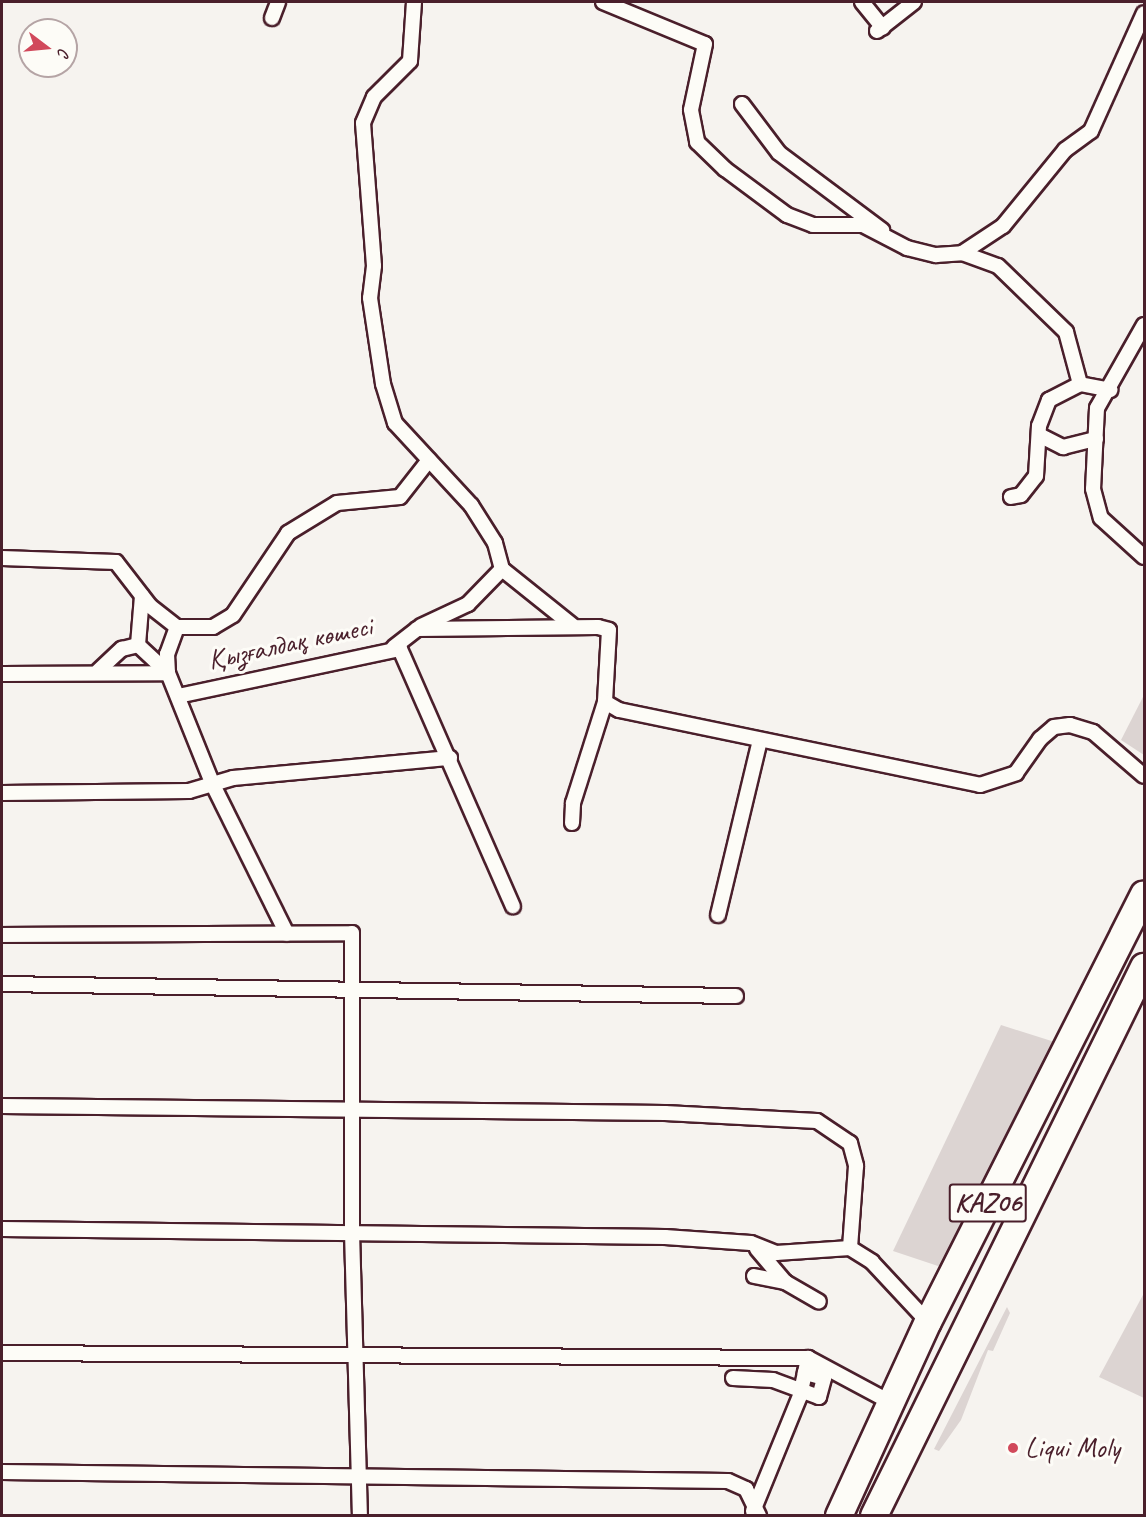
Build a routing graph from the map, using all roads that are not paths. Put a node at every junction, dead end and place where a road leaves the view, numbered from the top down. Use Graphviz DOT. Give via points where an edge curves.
graph roads {
  1 [pos="278,2"];
  2 [pos="414,2"];
  3 [pos="603,2"];
  4 [pos="862,2"];
  5 [pos="914,2"];
  6 [pos="1144,13"];
  7 [pos="272,18"];
  8 [pos="742,104"];
  9 [pos="886,235"];
  10 [pos="962,253"];
  11 [pos="1144,324"];
  12 [pos="1080,384"];
  13 [pos="1110,390"];
  14 [pos="1041,436"];
  15 [pos="1096,439"];
  16 [pos="429,460"];
  17 [pos="1011,497"];
  18 [pos="1144,557"];
  19 [pos="2,558"];
  20 [pos="502,569"];
  21 [pos="142,596"];
  22 [pos="572,626"];
  23 [pos="177,627"];
  24 [pos="417,629"];
  25 [pos="138,645"];
  26 [pos="394,647"];
  27 [pos="98,671"];
  28 [pos="168,673"];
  29 [pos="2,674"];
  30 [pos="178,696"];
  31 [pos="605,702"];
  32 [pos="760,740"];
  33 [pos="450,758"];
  34 [pos="1144,777"];
  35 [pos="213,785"];
  36 [pos="2,793"];
  37 [pos="572,823"];
  38 [pos="1144,894"];
  39 [pos="513,906"];
  40 [pos="718,915"];
  41 [pos="287,934"];
  42 [pos="2,935"];
  43 [pos="1144,967"];
  44 [pos="2,984"];
  45 [pos="355,988"];
  46 [pos="736,996"];
  47 [pos="2,1106"];
  48 [pos="354,1110"];
  49 [pos="2,1229"];
  50 [pos="352,1232"];
  51 [pos="751,1244"];
  52 [pos="850,1248"];
  53 [pos="754,1276"];
  54 [pos="785,1282"];
  55 [pos="819,1302"];
  56 [pos="928,1322"];
  57 [pos="2,1353"];
  58 [pos="355,1356"];
  59 [pos="808,1358"];
  60 [pos="805,1373"];
  61 [pos="733,1378"];
  62 [pos="801,1393"];
  63 [pos="892,1403"];
  64 [pos="2,1473"];
  65 [pos="362,1477"];
  66 [pos="755,1512"];
  67 [pos="360,1515"];
  68 [pos="839,1515"];
  69 [pos="874,1515"];
  1 -- 7 [label="street"];
  2 -- 16 [label="street" via="410,61 370,103 363,135 374,255 370,298 387,408"];
  3 -- 9 [label="street" via="705,44 691,110 697,142 725,169 787,215 813,225 863,225"];
  4 -- 5 [label="street" via="880,29"];
  6 -- 10 [label="street" via="1091,131 1065,150 1003,226"];
  8 -- 9 [label="street" via="779,153"];
  9 -- 10 [label="street" via="936,255"];
  10 -- 12 [label="street" via="998,266 1051,312 1066,332"];
  11 -- 13 [label="street"];
  12 -- 13 [label="street"];
  12 -- 14 [label="street" via="1049,400"];
  13 -- 15 [label="street" via="1096,408"];
  14 -- 15 [label="street" via="1064,447"];
  14 -- 17 [label="street" via="1036,476 1021,495"];
  15 -- 18 [label="street" via="1094,489 1101,518"];
  16 -- 20 [label="street" via="471,505 495,543"];
  16 -- 23 [label="street" via="400,497 337,503 288,533 233,615 213,627"];
  19 -- 21 [label="street" via="116,562"];
  20 -- 22 [label="street"];
  20 -- 24 [label="street" via="468,604"];
  21 -- 23 [label="street"];
  21 -- 25 [label="street"];
  22 -- 24 [label="street"];
  22 -- 31 [label="street" via="609,630"];
  23 -- 28 [label="street" via="167,654"];
  24 -- 26 [label="street"];
  25 -- 27 [label="street" via="122,649"];
  25 -- 28 [label="street"];
  26 -- 30 [label="street, Қызғалдақ көшесі"];
  26 -- 33 [label="street, Қызғалдақ көшесі" via="409,661"];
  27 -- 28 [label="street, Қызғалдақ көшесі"];
  27 -- 29 [label="street, Қызғалдақ көшесі"];
  28 -- 30 [label="street"];
  30 -- 35 [label="street"];
  31 -- 32 [label="street" via="619,710"];
  31 -- 37 [label="street" via="573,803"];
  32 -- 34 [label="street" via="980,785 1016,773 1040,739 1054,728 1070,725 1093,732"];
  32 -- 40 [label="street"];
  33 -- 35 [label="street" via="233,778"];
  33 -- 39 [label="street"];
  35 -- 36 [label="street" via="189,791"];
  35 -- 41 [label="street"];
  38 -- 56 [label="highway, KАZ06"];
  41 -- 42 [label="street"];
  41 -- 45 [label="street" via="352,933"];
  43 -- 69 [label="highway, KАZ06"];
  44 -- 45 [label="street"];
  45 -- 46 [label="street"];
  45 -- 48 [label="street"];
  47 -- 48 [label="street"];
  48 -- 50 [label="street"];
  48 -- 52 [label="street" via="665,1113 817,1121 850,1143 856,1206"];
  49 -- 50 [label="street"];
  50 -- 51 [label="street"];
  50 -- 58 [label="street"];
  51 -- 52 [label="street" via="776,1253"];
  51 -- 54 [label="street"];
  52 -- 56 [label="street" via="872,1262"];
  53 -- 54 [label="street"];
  54 -- 55 [label="street"];
  56 -- 63 [label="highway, KАZ06"];
  57 -- 58 [label="street"];
  58 -- 59 [label="street"];
  58 -- 65 [label="street"];
  59 -- 60 [label="street"];
  59 -- 63 [label="street"];
  60 -- 62 [label="street"];
  60 -- 62 [label="street" via="824,1378 825,1390 819,1397"];
  61 -- 62 [label="street" via="773,1380"];
  62 -- 66 [label="street"];
  63 -- 68 [label="highway, KАZ06"];
  64 -- 65 [label="street"];
  65 -- 66 [label="street" via="728,1481 746,1489"];
  65 -- 67 [label="street"];
}
